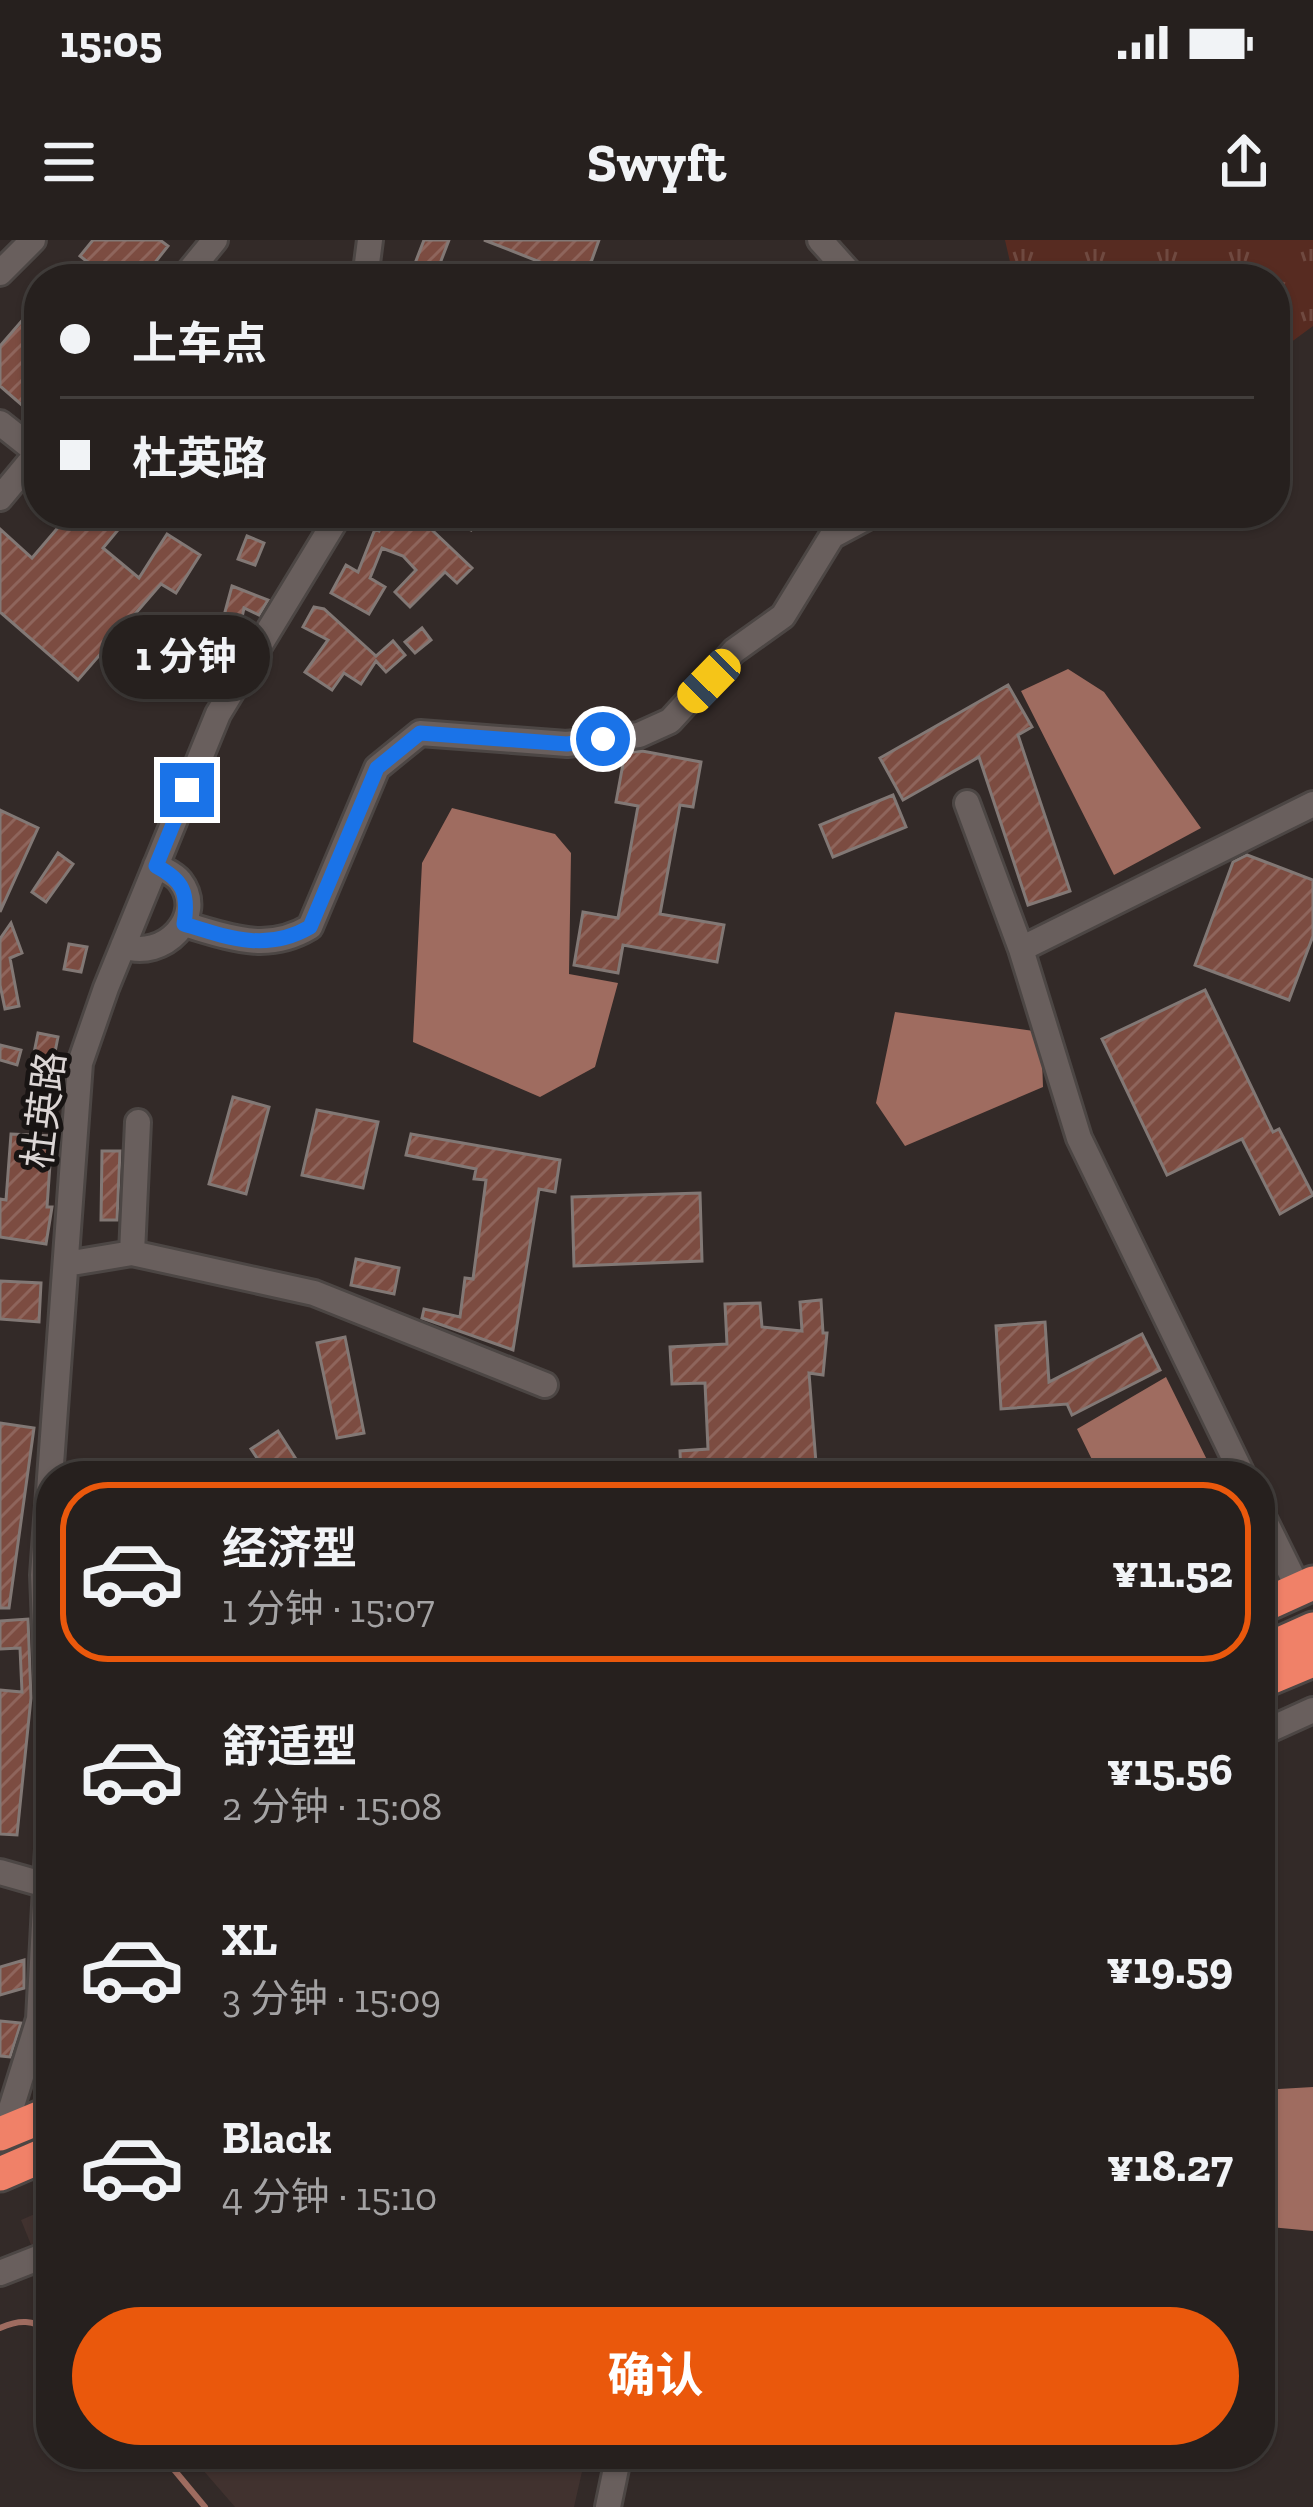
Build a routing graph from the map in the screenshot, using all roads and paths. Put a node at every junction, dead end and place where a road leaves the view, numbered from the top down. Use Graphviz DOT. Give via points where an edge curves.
graph roads {
  1 [pos="33,240"];
  2 [pos="215,240"];
  3 [pos="820,240"];
  4 [pos="195,264"];
  5 [pos="842,264"];
  6 [pos="0,273"];
  7 [pos="0,423"];
  8 [pos="24,441"];
  9 [pos="24,469"];
  10 [pos="0,498"];
  11 [pos="331,528"];
  12 [pos="847,528"];
  13 [pos="967,803"];
  14 [pos="1313,804"];
  15 [pos="156,866"];
  16 [pos="184,924"];
  17 [pos="123,946"];
  18 [pos="1021,949"];
  19 [pos="138,1122"];
  20 [pos="132,1252"];
  21 [pos="66,1264"];
  22 [pos="545,1385"];
  23 [pos="52,1461"];
  24 [pos="1236,1461"];
  25 [pos="1275,1536"];
  26 [pos="1306,1587"];
  27 [pos="1275,1600"];
  28 [pos="1313,1630"];
  29 [pos="1275,1646"];
  30 [pos="1313,1660"];
  31 [pos="1275,1676"];
  32 [pos="1313,1711"];
  33 [pos="1275,1727"];
  34 [pos="0,1872"];
  35 [pos="36,1882"];
  36 [pos="36,2029"];
  37 [pos="36,2119"];
  38 [pos="0,2124"];
  39 [pos="0,2134"];
  40 [pos="36,2158"];
  41 [pos="0,2174"];
  42 [pos="36,2259"];
  43 [pos="0,2273"];
  44 [pos="616,2469"];
  45 [pos="608,2507"];
  1 -- 6 [label="street"];
  2 -- 4 [label="street"];
  3 -- 5 [label="street"];
  7 -- 8 [label="street"];
  9 -- 10 [label="street"];
  11 -- 15 [label="street, 杜英路" via="218,714"];
  12 -- 16 [label="street" via="832,536 783,616 734,651 670,721 639,735 567,744 420,733 377,768 310,927 287,940 245,942"];
  13 -- 18 [label="street"];
  14 -- 18 [label="street"];
  15 -- 16 [label="street" via="186,893"];
  15 -- 17 [label="street, 杜英路"];
  16 -- 17 [label="street" via="155,949"];
  17 -- 21 [label="street, 杜英路" via="80,1064"];
  18 -- 24 [label="street" via="1079,1138"];
  19 -- 20 [label="street"];
  20 -- 21 [label="street"];
  20 -- 22 [label="street" via="314,1294"];
  21 -- 23 [label="street, 杜英路"];
  25 -- 26 [label="street"];
  26 -- 27 [label="highway"];
  28 -- 29 [label="highway"];
  30 -- 31 [label="highway"];
  32 -- 33 [label="street"];
  34 -- 35 [label="street"];
  36 -- 38 [label="street"];
  37 -- 39 [label="highway"];
  40 -- 41 [label="highway"];
  42 -- 43 [label="street"];
  44 -- 45 [label="street"];
}
